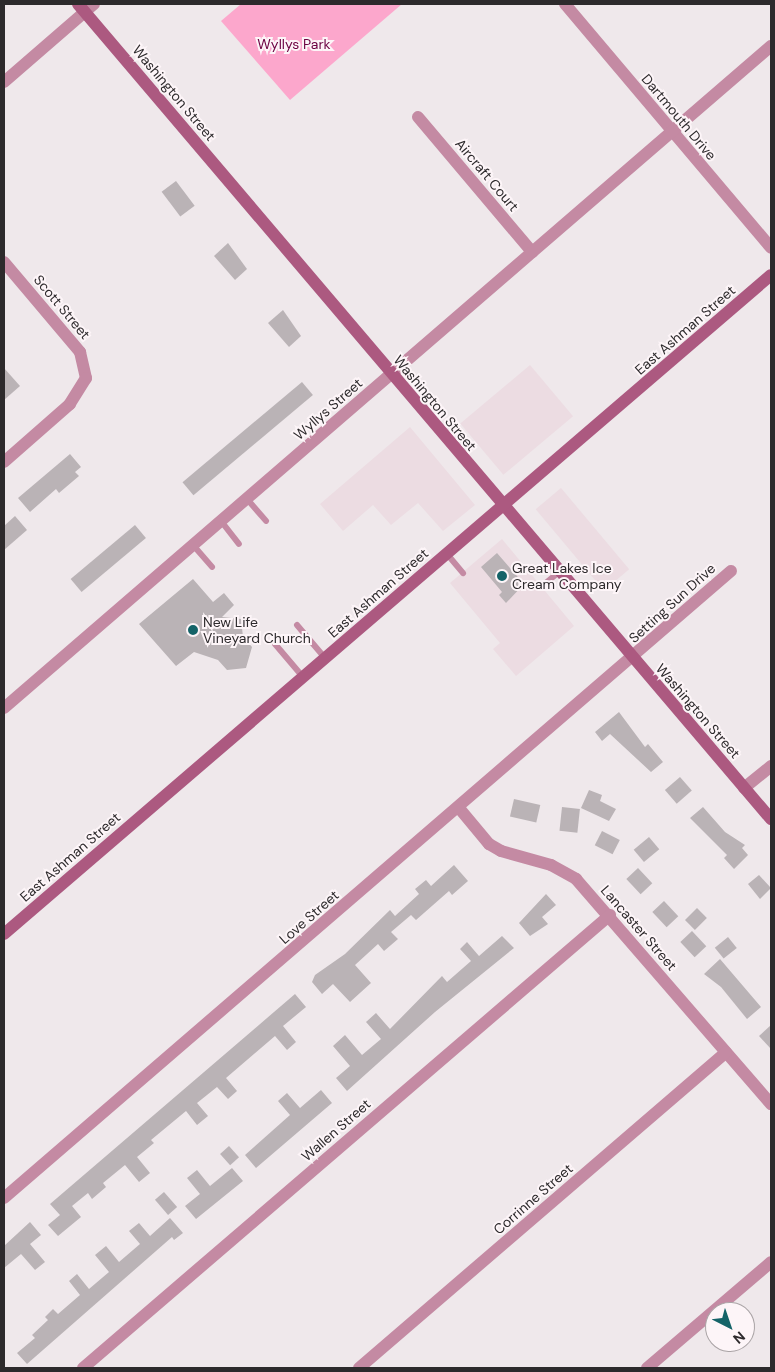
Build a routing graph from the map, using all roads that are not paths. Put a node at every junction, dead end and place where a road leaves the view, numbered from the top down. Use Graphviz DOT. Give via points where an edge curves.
graph roads {
  1 [pos="565,4"];
  2 [pos="86,6"];
  3 [pos="771,46"];
  4 [pos="4,82"];
  5 [pos="418,118"];
  6 [pos="672,132"];
  7 [pos="771,248"];
  8 [pos="532,252"];
  9 [pos="4,262"];
  10 [pos="771,276"];
  11 [pos="391,374"];
  12 [pos="4,462"];
  13 [pos="247,499"];
  14 [pos="502,506"];
  15 [pos="221,521"];
  16 [pos="266,521"];
  17 [pos="239,544"];
  18 [pos="193,546"];
  19 [pos="447,554"];
  20 [pos="212,567"];
  21 [pos="732,571"];
  22 [pos="559,572"];
  23 [pos="463,573"];
  24 [pos="541,587"];
  25 [pos="297,625"];
  26 [pos="275,644"];
  27 [pos="326,658"];
  28 [pos="633,658"];
  29 [pos="304,677"];
  30 [pos="4,708"];
  31 [pos="771,766"];
  32 [pos="744,788"];
  33 [pos="459,808"];
  34 [pos="771,819"];
  35 [pos="610,915"];
  36 [pos="4,934"];
  37 [pos="726,1052"];
  38 [pos="771,1104"];
  39 [pos="4,1198"];
  40 [pos="771,1262"];
  41 [pos="83,1368"];
  42 [pos="359,1368"];
  43 [pos="647,1368"];
  1 -- 6 [label="street, Dartmouth Drive"];
  2 -- 4 [label="street"];
  2 -- 11 [label="street, Washington Street"];
  3 -- 6 [label="street, Wyllys Street"];
  5 -- 8 [label="street, Aircraft Court"];
  6 -- 7 [label="street, Dartmouth Drive"];
  6 -- 8 [label="street, Wyllys Street"];
  8 -- 11 [label="street, Wyllys Street"];
  9 -- 12 [label="street, Scott Street" via="80,352 86,378 70,404"];
  10 -- 14 [label="street, East Ashman Street"];
  11 -- 13 [label="street, Wyllys Street"];
  11 -- 14 [label="street, Washington Street"];
  13 -- 15 [label="street, Wyllys Street"];
  13 -- 16 [label="lane"];
  14 -- 19 [label="street, East Ashman Street"];
  14 -- 22 [label="street, Washington Street"];
  15 -- 17 [label="lane"];
  15 -- 18 [label="street, Wyllys Street"];
  18 -- 20 [label="lane"];
  18 -- 30 [label="street, Wyllys Street"];
  19 -- 23 [label="lane"];
  19 -- 27 [label="street, East Ashman Street"];
  21 -- 28 [label="street, Setting Sun Drive"];
  22 -- 24 [label="lane"];
  22 -- 28 [label="street, Washington Street"];
  25 -- 27 [label="lane"];
  26 -- 29 [label="lane"];
  27 -- 29 [label="street, East Ashman Street"];
  28 -- 32 [label="street, Washington Street"];
  28 -- 33 [label="street, Love Street"];
  29 -- 36 [label="street, East Ashman Street"];
  31 -- 32 [label="street"];
  32 -- 34 [label="street, Washington Street"];
  33 -- 35 [label="street, Lancaster Street" via="489,844 512,856 564,871"];
  33 -- 39 [label="street, Love Street"];
  35 -- 37 [label="street, Lancaster Street"];
  35 -- 41 [label="street, Wallen Street"];
  37 -- 38 [label="street, Lancaster Street"];
  37 -- 42 [label="street, Corrinne Street"];
  40 -- 43 [label="street"];
}
